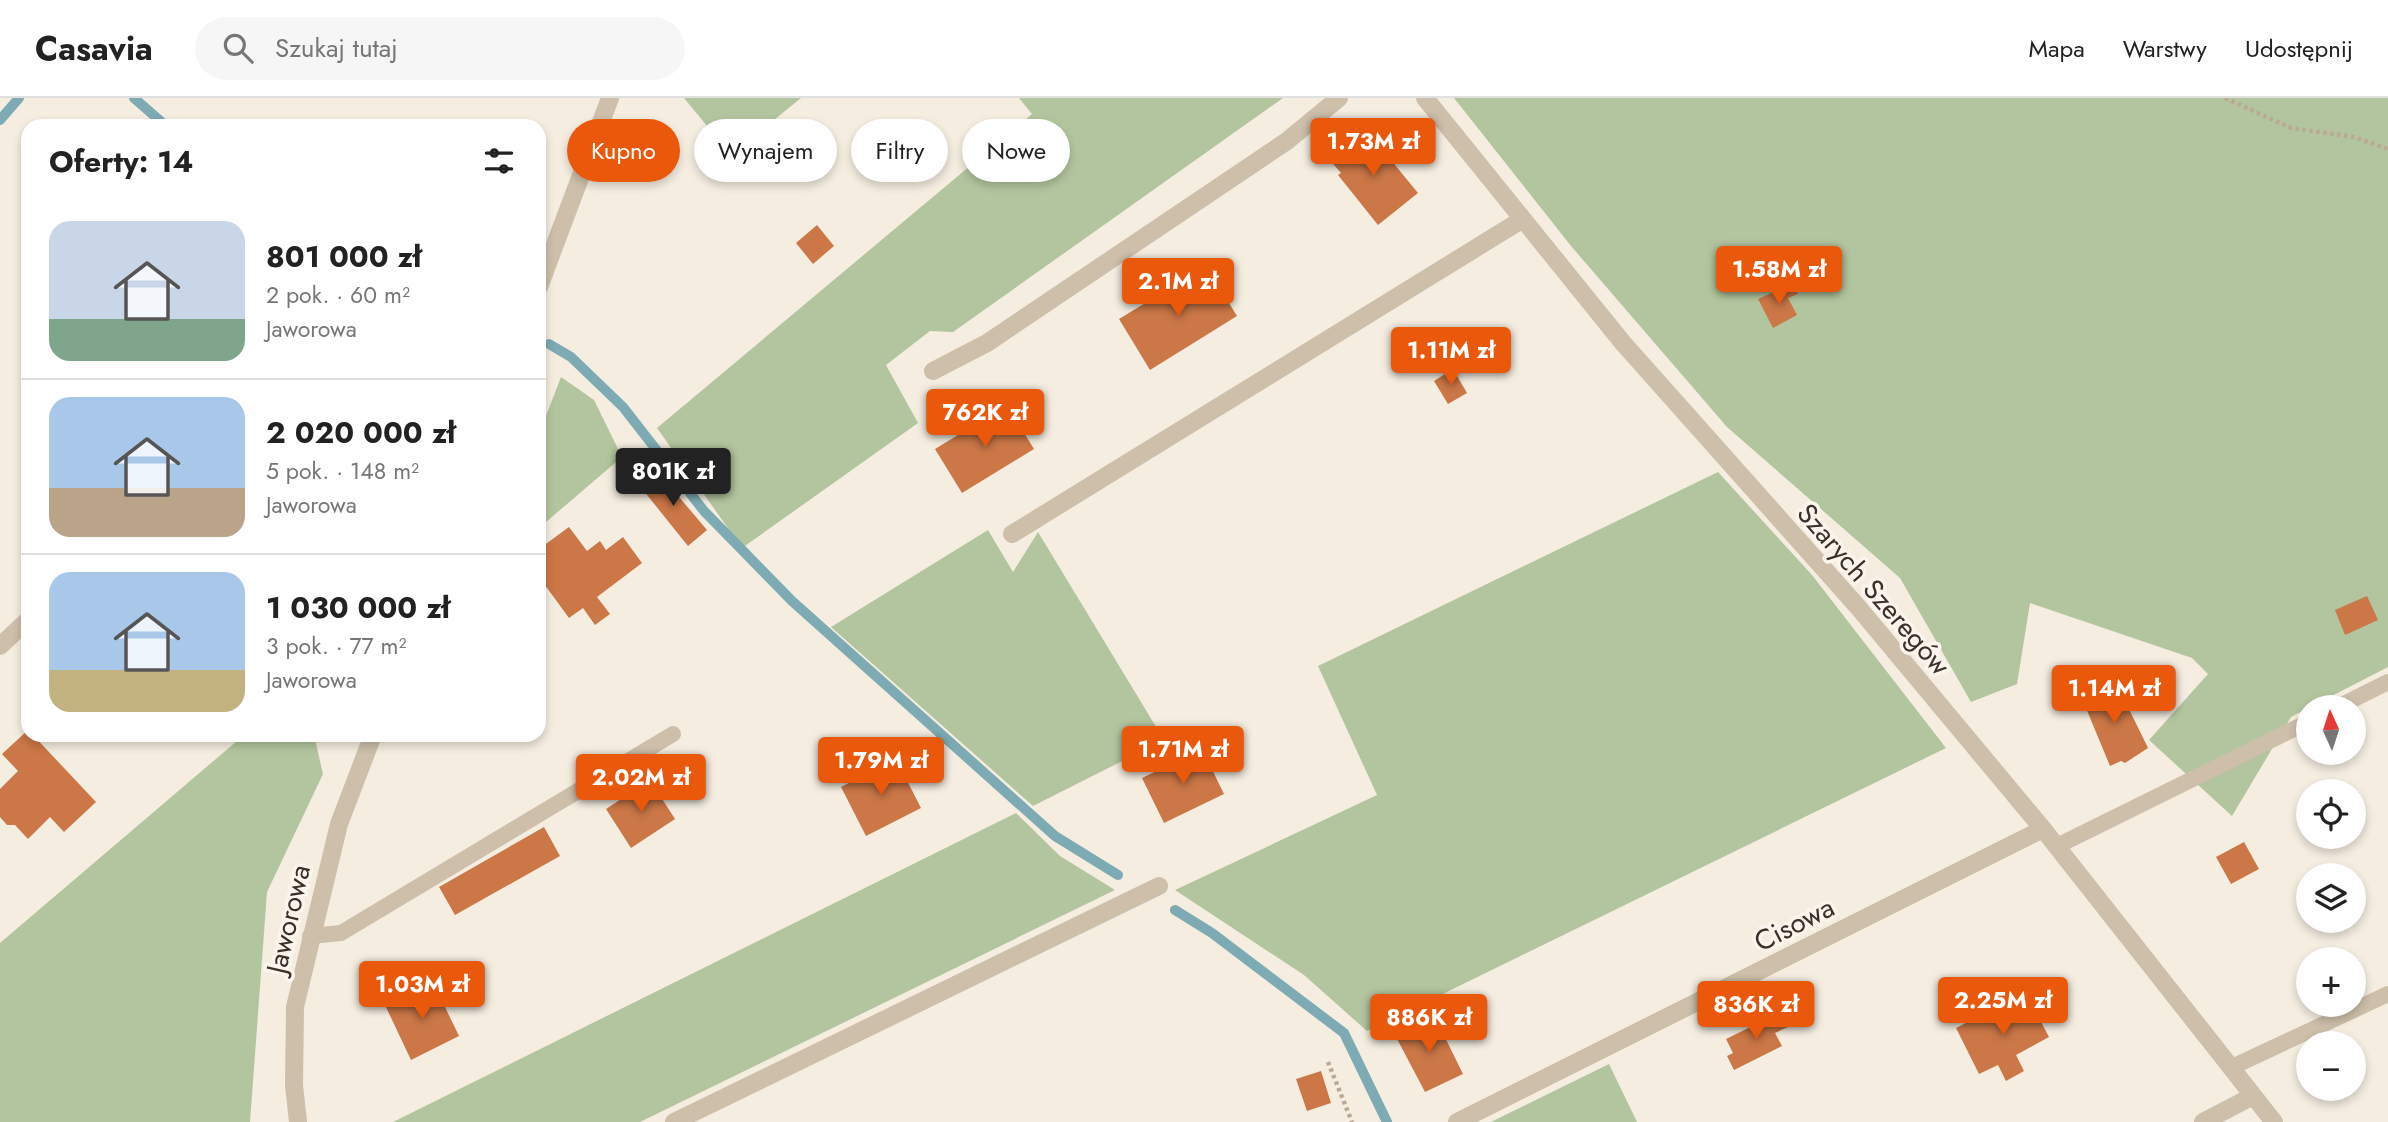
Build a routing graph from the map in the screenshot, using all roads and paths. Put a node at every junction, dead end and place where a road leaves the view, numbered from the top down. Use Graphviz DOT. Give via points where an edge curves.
graph roads {
  1 [pos="610,98"];
  2 [pos="1339,98"];
  3 [pos="1425,98"];
  4 [pos="2225,98"];
  5 [pos="2388,149"];
  6 [pos="1523,219"];
  7 [pos="546,268"];
  8 [pos="933,371"];
  9 [pos="1012,534"];
  10 [pos="21,626"];
  11 [pos="0,646"];
  12 [pos="2388,682"];
  13 [pos="2362,695"];
  14 [pos="2296,728"];
  15 [pos="673,734"];
  16 [pos="370,742"];
  17 [pos="2043,829"];
  18 [pos="2057,846"];
  19 [pos="1159,886"];
  20 [pos="310,936"];
  21 [pos="2388,993"];
  22 [pos="1328,1062"];
  23 [pos="2232,1067"];
  24 [pos="2253,1096"];
  25 [pos="298,1122"];
  26 [pos="674,1122"];
  27 [pos="1352,1122"];
  28 [pos="1457,1122"];
  29 [pos="2203,1122"];
  30 [pos="2274,1122"];
  1 -- 7 [label="street"];
  2 -- 8 [label="street" via="1252,165 987,343"];
  3 -- 6 [label="street, Szarych Szeregów"];
  4 -- 5 [label="path" via="2291,128 2354,137"];
  6 -- 9 [label="street"];
  6 -- 17 [label="street, Szarych Szeregów" via="1623,343 1858,607"];
  10 -- 11 [label="street"];
  12 -- 13 [label="lane"];
  14 -- 18 [label="lane"];
  15 -- 20 [label="lane" via="341,933"];
  16 -- 20 [label="street, Jaworowa" via="339,824"];
  17 -- 18 [label="street, Szarych Szeregów"];
  17 -- 28 [label="street, Cisowa"];
  18 -- 23 [label="street, Szarych Szeregów"];
  19 -- 26 [label="street"];
  20 -- 25 [label="street, Jaworowa" via="295,1007"];
  21 -- 23 [label="lane"];
  22 -- 27 [label="path"];
  23 -- 24 [label="street, Szarych Szeregów"];
  24 -- 29 [label="street"];
  24 -- 30 [label="street, Szarych Szeregów"];
}
